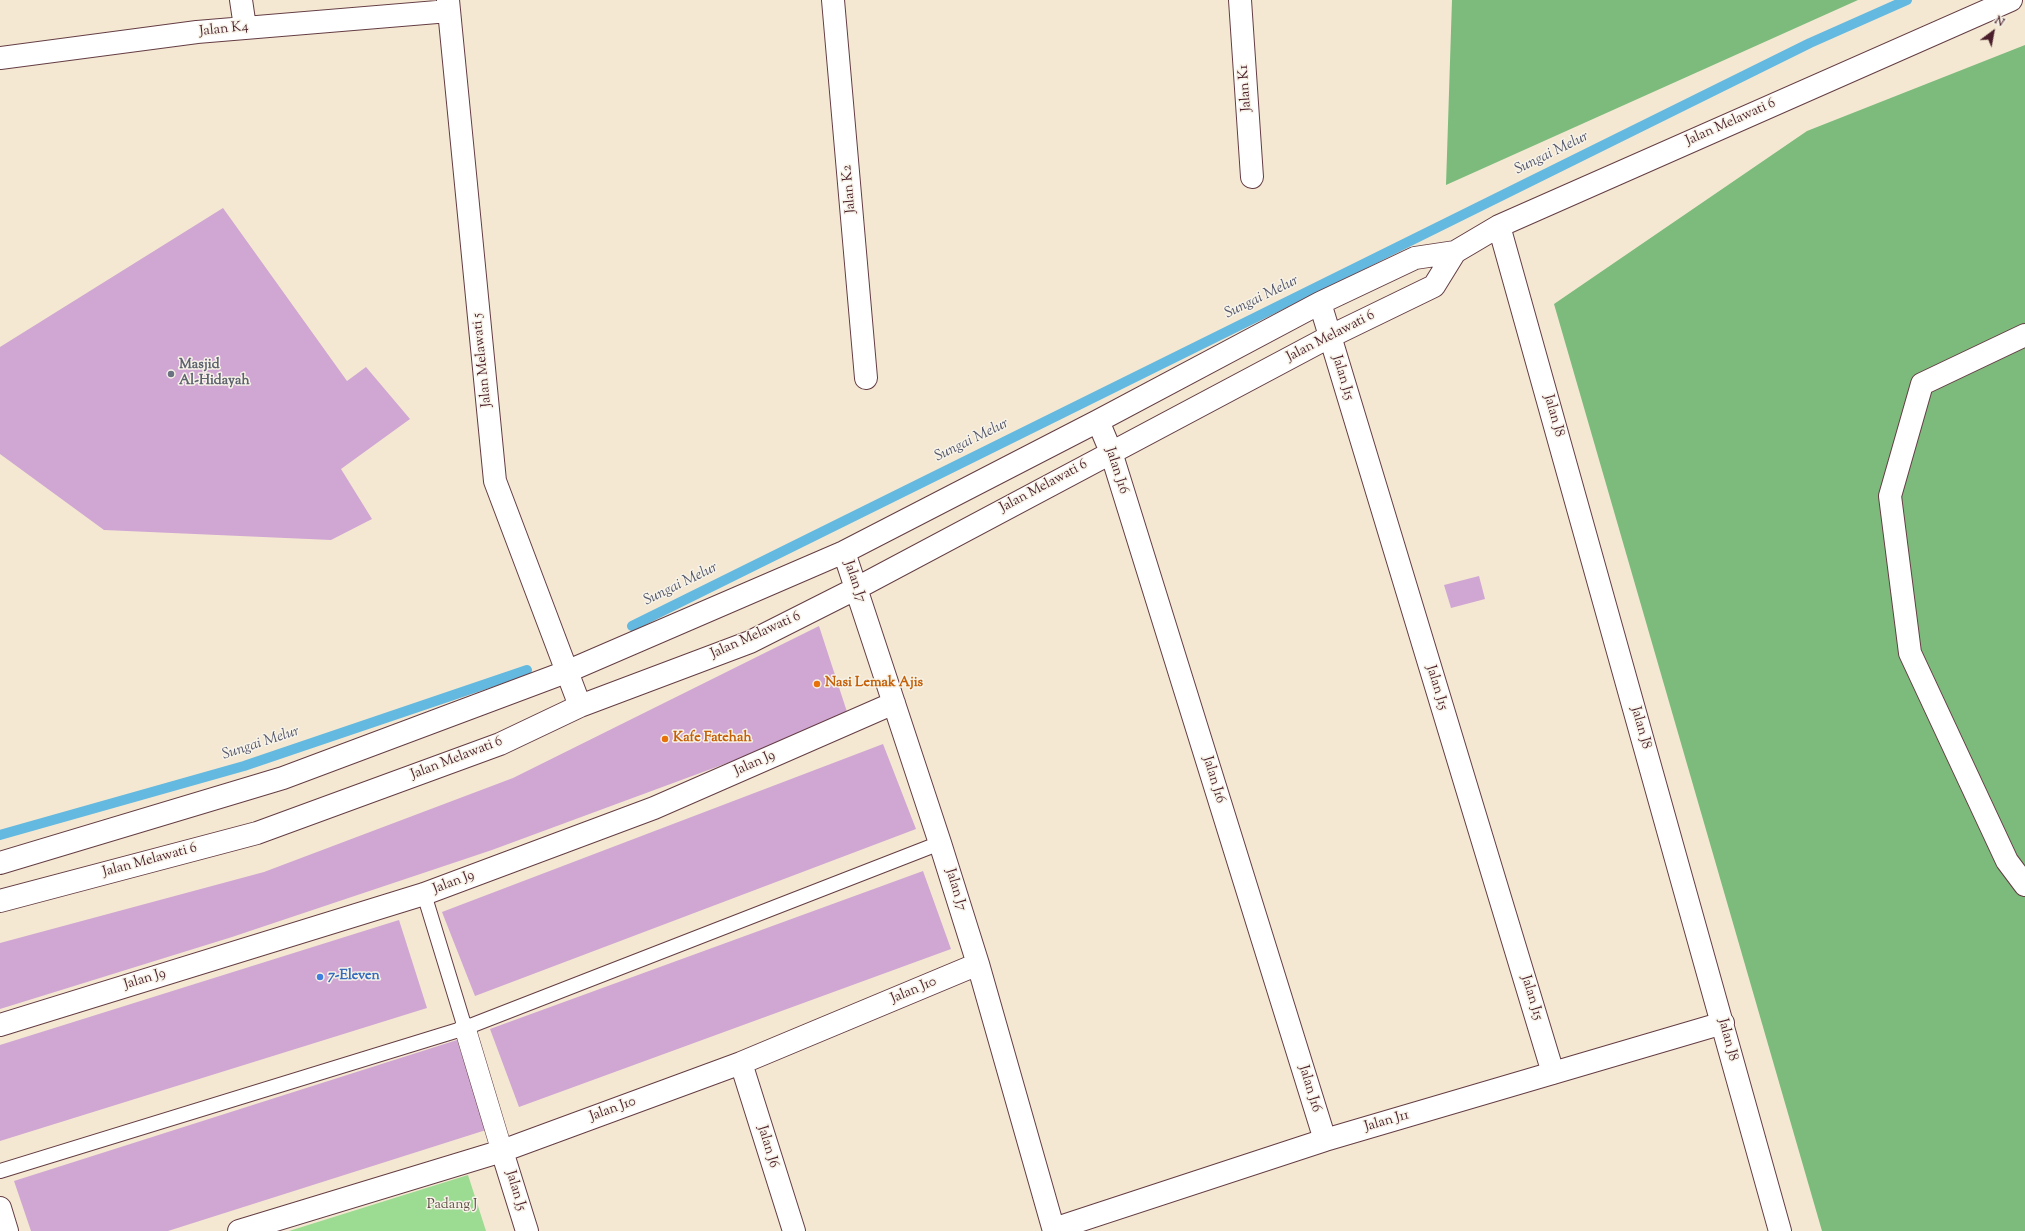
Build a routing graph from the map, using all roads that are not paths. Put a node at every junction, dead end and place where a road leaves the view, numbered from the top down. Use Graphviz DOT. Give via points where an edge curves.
graph roads {
  1 [pos="241,0"];
  2 [pos="833,0"];
  3 [pos="1240,0"];
  4 [pos="2011,0"];
  5 [pos="449,6"];
  6 [pos="245,27"];
  7 [pos="0,58"];
  8 [pos="1252,177"];
  9 [pos="1500,226"];
  10 [pos="1455,252"];
  11 [pos="1320,303"];
  12 [pos="2025,335"];
  13 [pos="1329,337"];
  14 [pos="866,378"];
  15 [pos="1098,421"];
  16 [pos="1111,452"];
  17 [pos="844,552"];
  18 [pos="857,588"];
  19 [pos="566,672"];
  20 [pos="894,703"];
  21 [pos="580,706"];
  22 [pos="940,843"];
  23 [pos="0,863"];
  24 [pos="2025,885"];
  25 [pos="424,894"];
  26 [pos="0,901"];
  27 [pos="978,964"];
  28 [pos="1723,1023"];
  29 [pos="0,1024"];
  30 [pos="465,1028"];
  31 [pos="741,1063"];
  32 [pos="1554,1074"];
  33 [pos="1325,1140"];
  34 [pos="502,1151"];
  35 [pos="0,1171"];
  36 [pos="0,1208"];
  37 [pos="1054,1230"];
  38 [pos="7,1231"];
  39 [pos="239,1231"];
  40 [pos="527,1231"];
  41 [pos="794,1231"];
  42 [pos="1780,1231"];
  1 -- 6 [label="street"];
  2 -- 14 [label="street, Jalan K2"];
  3 -- 8 [label="street, Jalan K1"];
  4 -- 9 [label="street, Jalan Melawati 6"];
  5 -- 6 [label="street, Jalan K4"];
  5 -- 19 [label="street, Jalan Melawati 5" via="495,481"];
  6 -- 7 [label="street, Jalan K4"];
  9 -- 10 [label="street, Jalan Melawati 6"];
  9 -- 28 [label="street, Jalan J8"];
  10 -- 11 [label="street, Jalan Melawati 6" via="1415,258"];
  10 -- 13 [label="street, Jalan Melawati 6" via="1434,286"];
  11 -- 13 [label="street, Jalan J15"];
  11 -- 15 [label="street, Jalan Melawati 6"];
  12 -- 24 [label="street" via="1922,384 1890,496 1910,653 2007,861"];
  13 -- 16 [label="street, Jalan Melawati 6"];
  13 -- 32 [label="street, Jalan J15"];
  15 -- 16 [label="street, Jalan J16"];
  15 -- 17 [label="street, Jalan Melawati 6"];
  16 -- 18 [label="street, Jalan Melawati 6"];
  16 -- 33 [label="street, Jalan J16"];
  17 -- 18 [label="street, Jalan J7"];
  17 -- 19 [label="street, Jalan Melawati 6"];
  18 -- 20 [label="street, Jalan J7"];
  18 -- 21 [label="street, Jalan Melawati 6" via="750,642"];
  19 -- 21 [label="street, Jalan Melawati 5"];
  19 -- 23 [label="street, Jalan Melawati 6" via="283,778"];
  20 -- 22 [label="street, Jalan J7"];
  20 -- 25 [label="street, Jalan J9" via="654,808"];
  21 -- 26 [label="street, Jalan Melawati 6" via="500,744 256,833"];
  22 -- 27 [label="street, Jalan J7"];
  22 -- 30 [label="lane"];
  25 -- 29 [label="street, Jalan J9"];
  25 -- 30 [label="lane"];
  27 -- 31 [label="street, Jalan J10"];
  27 -- 37 [label="street, Jalan J7"];
  28 -- 32 [label="street, Jalan J11"];
  28 -- 42 [label="street, Jalan J8"];
  30 -- 34 [label="street"];
  30 -- 35 [label="lane"];
  31 -- 34 [label="street, Jalan J10"];
  31 -- 41 [label="street, Jalan J6"];
  32 -- 33 [label="street, Jalan J11"];
  33 -- 37 [label="street, Jalan J11"];
  34 -- 39 [label="street, Jalan J10"];
  34 -- 40 [label="street, Jalan J5"];
  36 -- 38 [label="street"];
}
